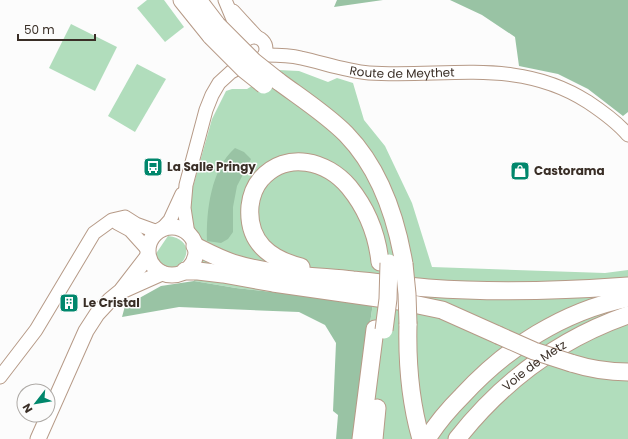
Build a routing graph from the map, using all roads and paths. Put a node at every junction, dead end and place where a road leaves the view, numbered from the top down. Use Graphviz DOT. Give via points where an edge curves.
graph roads {
  1 [pos="182,0"];
  2 [pos="198,0"];
  3 [pos="228,4"];
  4 [pos="214,30"];
  5 [pos="262,45"];
  6 [pos="246,52"];
  7 [pos="628,135"];
  8 [pos="186,185"];
  9 [pos="112,220"];
  10 [pos="160,231"];
  11 [pos="191,240"];
  12 [pos="148,253"];
  13 [pos="391,263"];
  14 [pos="185,271"];
  15 [pos="162,273"];
  16 [pos="352,280"];
  17 [pos="628,286"];
  18 [pos="121,291"];
  19 [pos="628,298"];
  20 [pos="628,315"];
  21 [pos="379,330"];
  22 [pos="628,372"];
  23 [pos="0,377"];
  24 [pos="422,437"];
  25 [pos="38,439"];
  26 [pos="362,439"];
  27 [pos="374,439"];
  28 [pos="457,439"];
  1 -- 4 [label="highway"];
  2 -- 4 [label="highway"];
  3 -- 5 [label="street"];
  3 -- 6 [label="street"];
  4 -- 13 [label="highway, bridge" via="254,62 272,84 332,121 365,158 381,185 400,243"];
  5 -- 6 [label="street" via="250,37"];
  5 -- 6 [label="street" via="259,60"];
  5 -- 7 [label="street, Route de Meythet" via="287,55 345,70 370,73 481,72 518,75 548,82 578,96 610,118"];
  6 -- 8 [label="street" via="212,96 201,124"];
  8 -- 10 [label="street" via="170,220"];
  8 -- 11 [label="street" via="184,208"];
  9 -- 10 [label="street" via="125,217 136,224"];
  9 -- 12 [label="street" via="130,230"];
  9 -- 23 [label="street" via="94,233 36,330"];
  10 -- 11 [label="main road" via="176,228"];
  10 -- 12 [label="main road" via="151,240"];
  11 -- 14 [label="main road" via="196,251 193,263"];
  11 -- 16 [label="highway" via="225,260 244,266"];
  12 -- 15 [label="main road" via="154,268"];
  12 -- 18 [label="main road"];
  13 -- 16 [label="highway" via="379,246 367,214 340,177 321,166 306,162 291,162 272,170 254,189 250,202 251,229 256,240 265,250 288,264"];
  13 -- 21 [label="highway, bridge" via="388,298"];
  13 -- 24 [label="highway, bridge" via="407,294 408,372 413,412"];
  14 -- 15 [label="main road" via="174,275"];
  14 -- 22 [label="highway, bridge" via="223,274 442,310 534,351 590,369"];
  15 -- 18 [label="main road"];
  16 -- 17 [label="highway" via="477,290 568,290"];
  18 -- 25 [label="main road" via="103,307 86,331"];
  19 -- 24 [label="highway" via="559,321 532,336 479,377"];
  20 -- 28 [label="highway, Voie de Metz" via="581,335 530,366 484,407"];
  21 -- 26 [label="highway"];
  21 -- 27 [label="highway"];
}
